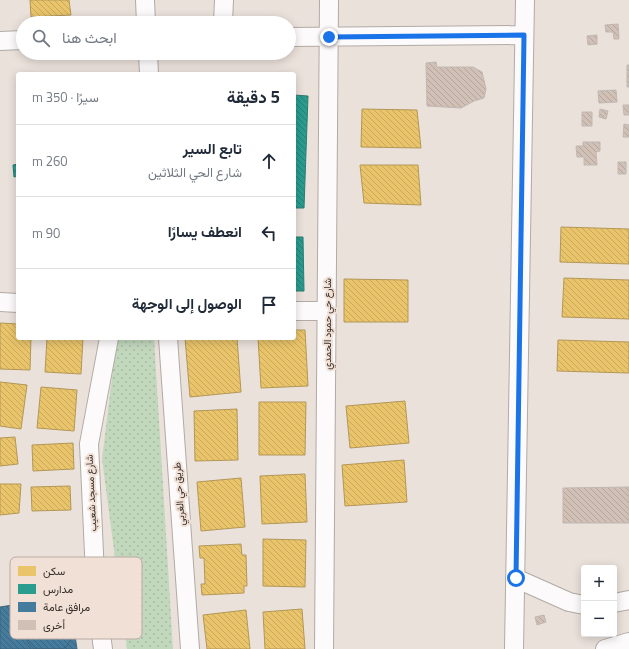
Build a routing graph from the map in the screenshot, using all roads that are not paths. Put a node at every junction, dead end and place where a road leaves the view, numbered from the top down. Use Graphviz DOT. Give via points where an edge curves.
graph roads {
  1 [pos="145,0"];
  2 [pos="224,0"];
  3 [pos="329,0"];
  4 [pos="525,0"];
  5 [pos="146,16"];
  6 [pos="223,16"];
  7 [pos="524,35"];
  8 [pos="329,37"];
  9 [pos="296,38"];
  10 [pos="16,40"];
  11 [pos="0,41"];
  12 [pos="148,60"];
  13 [pos="149,72"];
  14 [pos="0,302"];
  15 [pos="16,302"];
  16 [pos="296,311"];
  17 [pos="327,311"];
  18 [pos="109,340"];
  19 [pos="168,340"];
  20 [pos="94,557"];
  21 [pos="516,578"];
  22 [pos="629,600"];
  23 [pos="617,602"];
  24 [pos="581,604"];
  25 [pos="102,639"];
  26 [pos="629,642"];
  27 [pos="103,649"];
  28 [pos="190,649"];
  29 [pos="324,649"];
  30 [pos="514,649"];
  31 [pos="605,649"];
  1 -- 5 [label="street"];
  2 -- 6 [label="street"];
  3 -- 8 [label="street, شارع حي حمود الحمدي"];
  4 -- 7 [label="street"];
  7 -- 8 [label="street"];
  7 -- 21 [label="street"];
  8 -- 9 [label="street"];
  8 -- 17 [label="street, شارع حي حمود الحمدي"];
  10 -- 11 [label="street"];
  12 -- 13 [label="street"];
  14 -- 15 [label="street"];
  16 -- 17 [label="street"];
  17 -- 29 [label="street, شارع حي حمود الحمدي"];
  18 -- 20 [label="street, شارع مسجد شعيب" via="89,444"];
  19 -- 28 [label="street, طريق حي الغربي"];
  21 -- 24 [label="street" via="569,602"];
  21 -- 30 [label="street"];
  22 -- 23 [label="street"];
  25 -- 27 [label="street, شارع مسجد شعيب"];
  26 -- 31 [label="street"];
}
